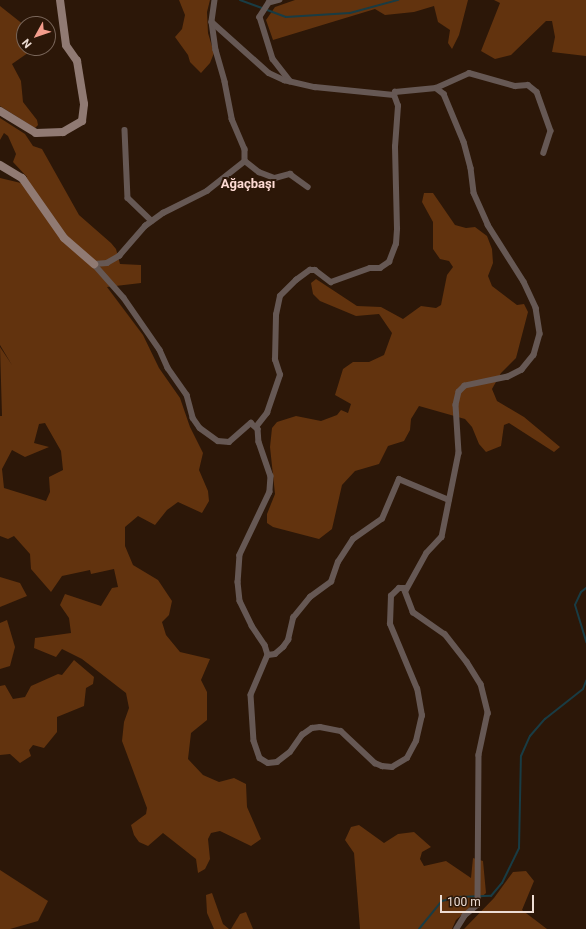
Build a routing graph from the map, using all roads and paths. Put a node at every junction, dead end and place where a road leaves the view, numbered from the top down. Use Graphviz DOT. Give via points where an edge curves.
graph roads {
  1 [pos="60,0"];
  2 [pos="215,0"];
  3 [pos="280,0"];
  4 [pos="212,22"];
  5 [pos="290,81"];
  6 [pos="436,88"];
  7 [pos="394,95"];
  8 [pos="0,111"];
  9 [pos="125,130"];
  10 [pos="544,153"];
  11 [pos="246,161"];
  12 [pos="0,166"];
  13 [pos="308,187"];
  14 [pos="152,221"];
  15 [pos="94,264"];
  16 [pos="256,427"];
  17 [pos="449,500"];
  18 [pos="406,591"];
  19 [pos="268,655"];
  20 [pos="457,929"];
  1 -- 8 [label="main road" via="66,45 77,61 84,108 82,121 63,132 36,133"];
  2 -- 4 [label="street"];
  3 -- 5 [label="street" via="269,3 260,17 273,59"];
  4 -- 5 [label="street" via="269,73"];
  4 -- 11 [label="street" via="232,119 245,149"];
  5 -- 7 [label="street" via="315,87"];
  6 -- 7 [label="street" via="395,92"];
  6 -- 10 [label="street" via="469,73 515,86 528,85 537,92 551,131"];
  6 -- 17 [label="street" via="444,94 464,142 474,193 488,225 524,282 536,308 540,334 534,355 522,370 508,377 466,386 460,392 456,404 459,453"];
  7 -- 16 [label="street" via="398,106 395,147 397,229 392,256 380,268 370,268 331,282 315,270 310,270 280,296 276,315 275,360 280,375 266,413"];
  9 -- 14 [label="street" via="128,198"];
  11 -- 13 [label="street" via="259,172 274,178 290,174"];
  11 -- 14 [label="street" via="207,191"];
  12 -- 15 [label="main road" via="22,178 64,238"];
  14 -- 15 [label="street" via="119,256 107,263"];
  15 -- 16 [label="street" via="124,298 160,350 168,368 187,396 193,418 200,428 218,441 229,442 251,423"];
  16 -- 19 [label="street" via="258,442 268,464 270,492 240,554 238,582 240,600 252,626 266,645"];
  17 -- 18 [label="street" via="442,537 427,553"];
  17 -- 19 [label="street" via="399,479 382,519 353,539 338,562 331,582 310,597 292,618 284,647 275,654"];
  18 -- 19 [label="street" via="399,588 391,596 390,624 417,689 422,716 416,741 401,763 392,767 374,763 341,731 320,727 312,728 302,735 290,752 277,762 268,763 260,758 254,741 251,695"];
  18 -- 20 [label="street" via="413,612 445,634 467,662 481,684 488,713 478,755 478,906 459,922"];
}
